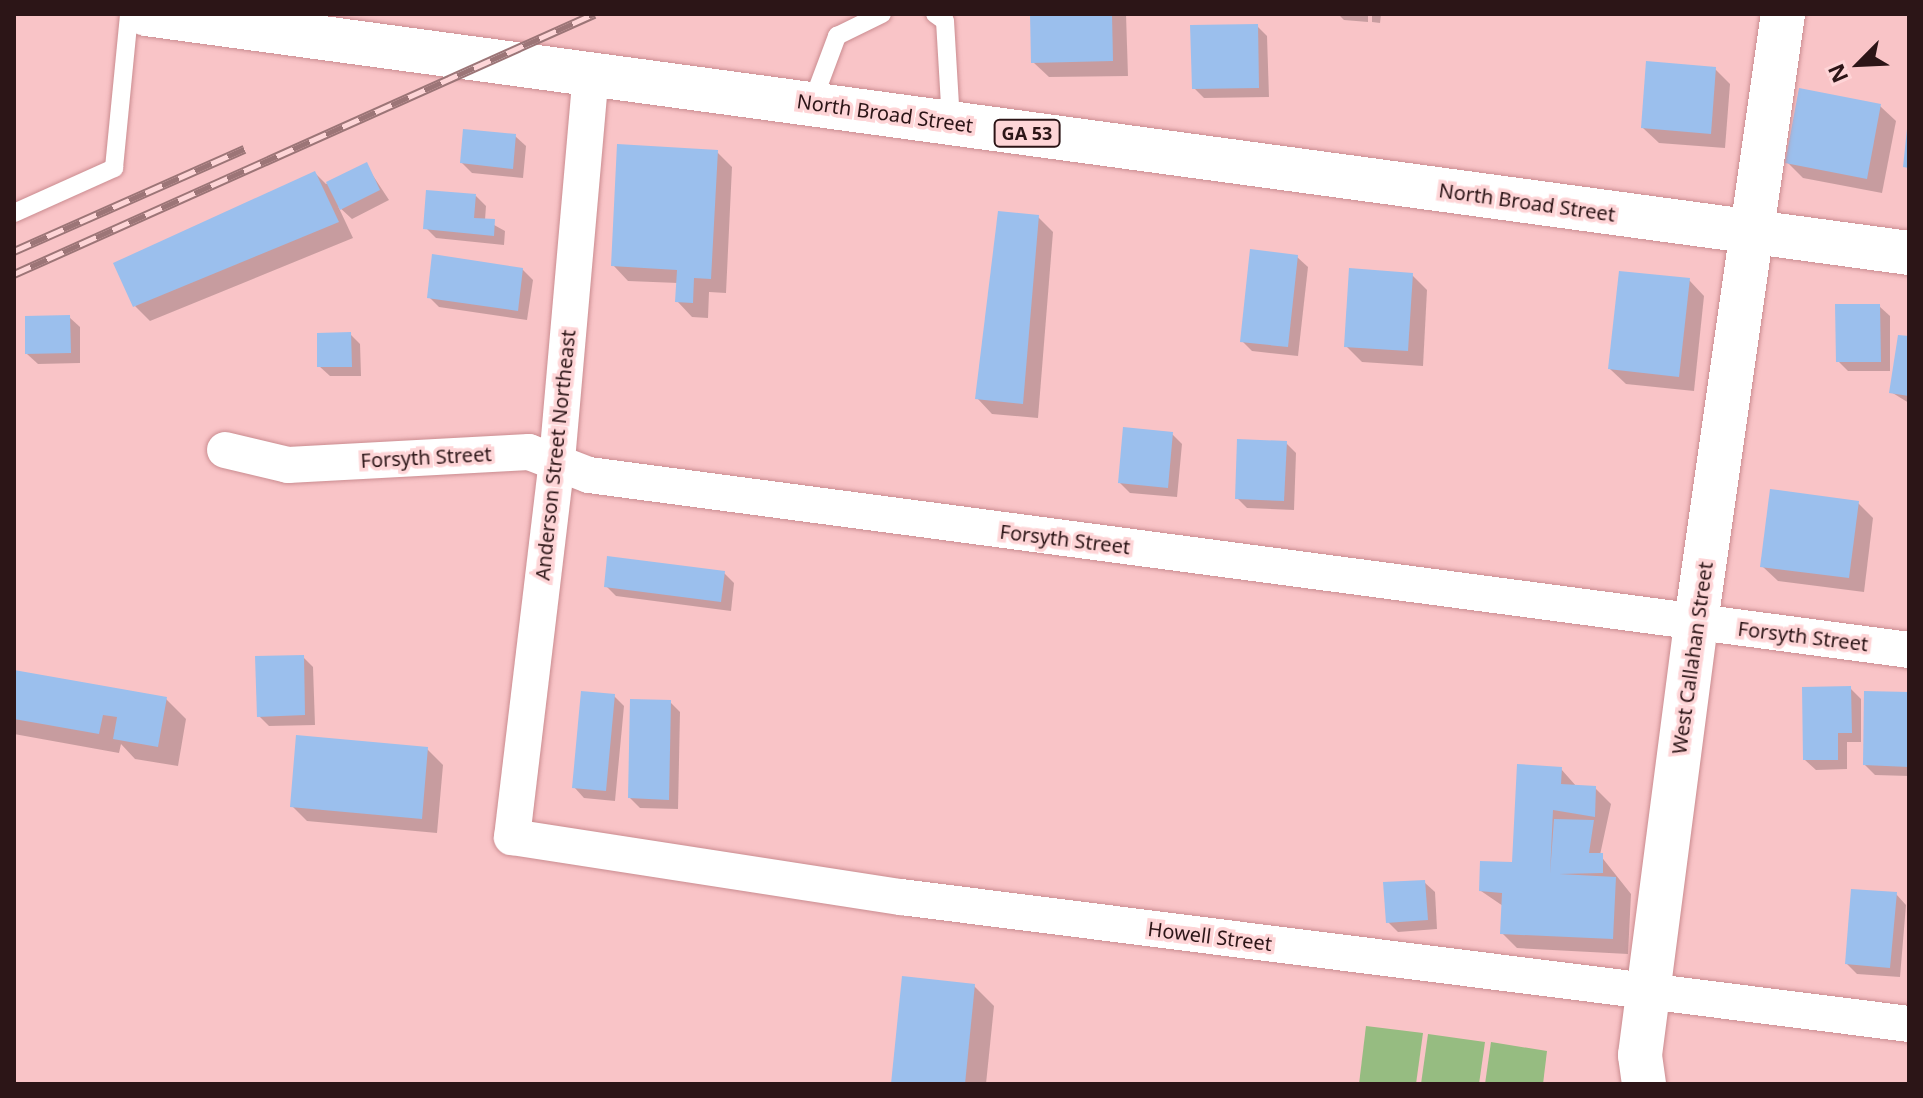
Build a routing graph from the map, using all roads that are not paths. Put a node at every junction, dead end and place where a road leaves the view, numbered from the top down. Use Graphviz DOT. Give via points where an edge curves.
graph roads {
  1 [pos="882,14"];
  2 [pos="935,14"];
  3 [pos="1783,14"];
  4 [pos="154,15"];
  5 [pos="591,72"];
  6 [pos="812,103"];
  7 [pos="951,122"];
  8 [pos="14,213"];
  9 [pos="1755,233"];
  10 [pos="1909,253"];
  11 [pos="225,450"];
  12 [pos="557,460"];
  13 [pos="1696,622"];
  14 [pos="1909,650"];
  15 [pos="512,837"];
  16 [pos="1648,993"];
  17 [pos="1909,1024"];
  18 [pos="1644,1084"];
  1 -- 6 [label="lane" via="837,36"];
  2 -- 7 [label="lane" via="945,21"];
  3 -- 9 [label="main road, West Callahan Street"];
  4 -- 5 [label="main road, North Broad Street / GA 53"];
  4 -- 8 [label="lane" via="114,168"];
  5 -- 6 [label="main road, North Broad Street / GA 53"];
  5 -- 12 [label="street, Anderson Street Northeast"];
  6 -- 7 [label="main road, North Broad Street / GA 53"];
  7 -- 9 [label="main road, North Broad Street / GA 53"];
  9 -- 10 [label="main road, North Broad Street / GA 53"];
  9 -- 13 [label="main road, West Callahan Street"];
  11 -- 12 [label="street, Forsyth Street" via="288,465 529,452"];
  12 -- 13 [label="street, Forsyth Street" via="589,475"];
  12 -- 15 [label="street, Anderson Street Northeast"];
  13 -- 14 [label="street, Forsyth Street"];
  13 -- 16 [label="main road, West Callahan Street"];
  15 -- 16 [label="street, Howell Street" via="901,897"];
  16 -- 17 [label="street, Howell Street"];
  16 -- 18 [label="main road, West Callahan Street"];
}
